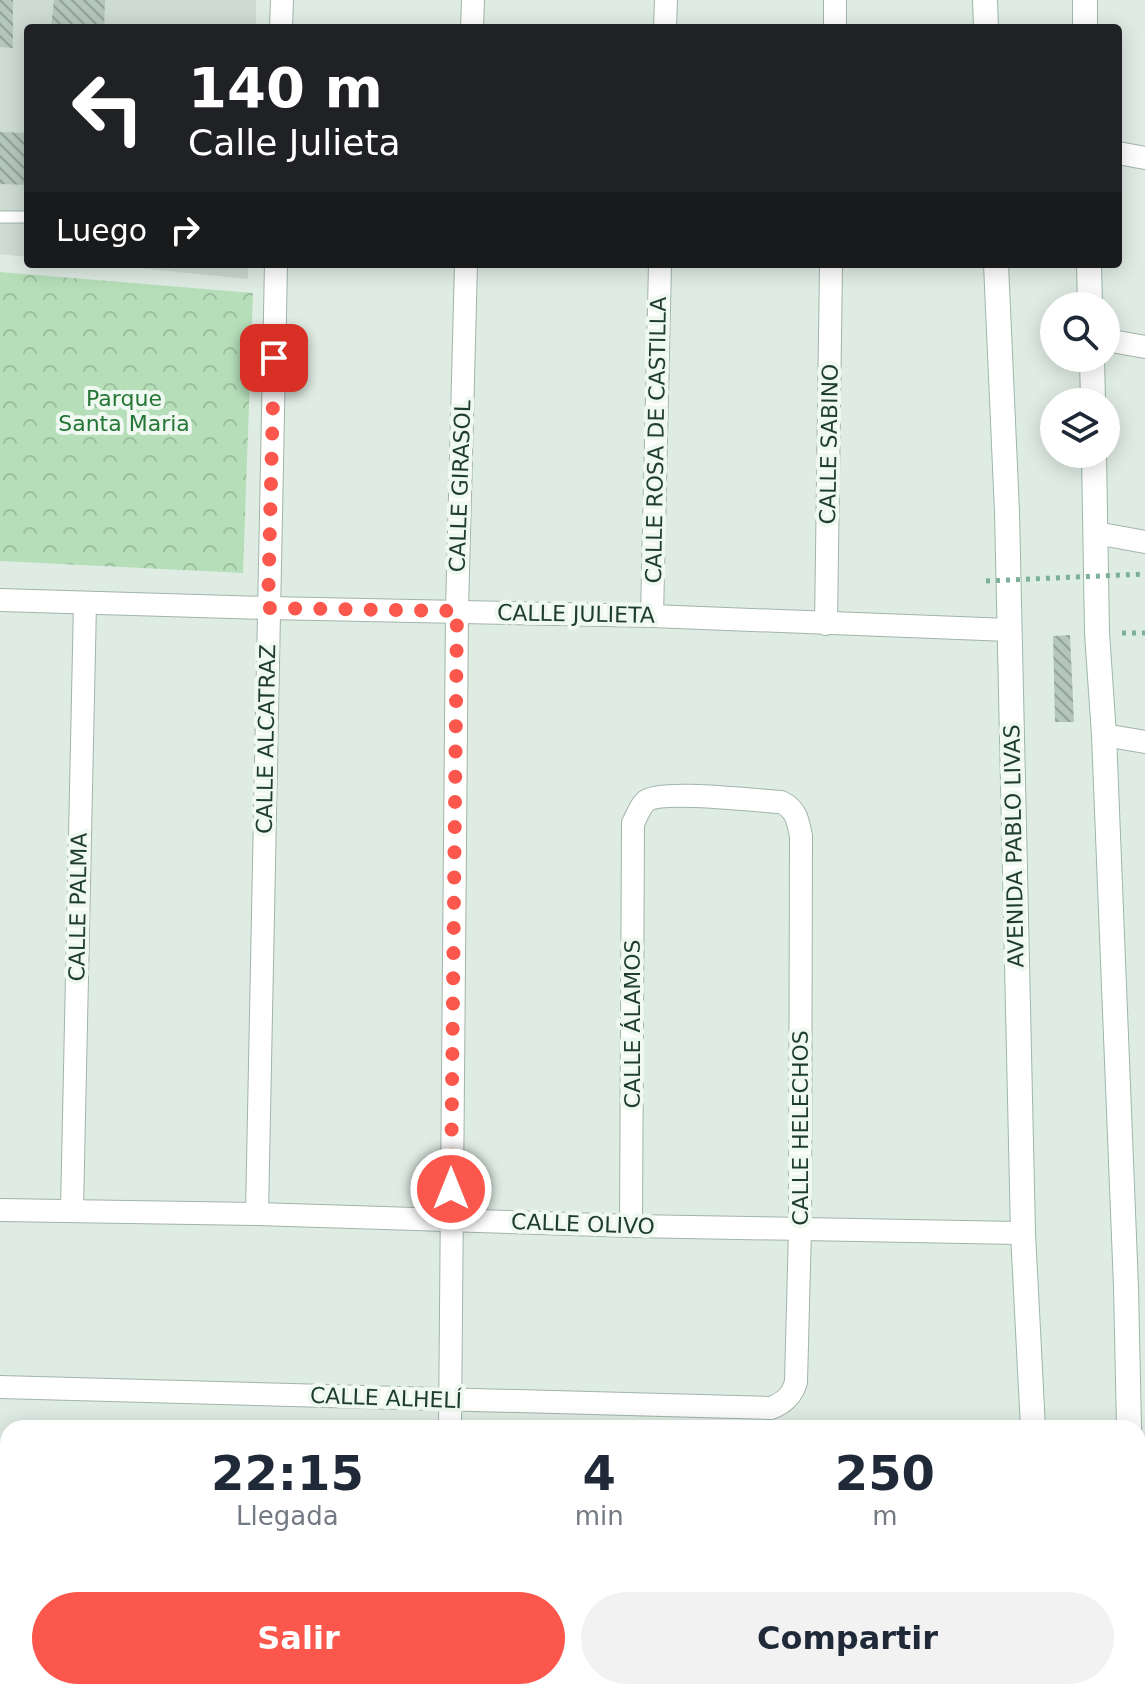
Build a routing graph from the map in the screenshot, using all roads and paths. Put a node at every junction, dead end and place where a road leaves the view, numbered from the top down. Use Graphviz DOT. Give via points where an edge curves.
graph roads {
  1 [pos="282,0"];
  2 [pos="473,0"];
  3 [pos="666,0"];
  4 [pos="835,0"];
  5 [pos="985,0"];
  6 [pos="1085,0"];
  7 [pos="281,24"];
  8 [pos="472,24"];
  9 [pos="665,24"];
  10 [pos="835,24"];
  11 [pos="986,24"];
  12 [pos="1085,24"];
  13 [pos="1122,154"];
  14 [pos="1145,158"];
  15 [pos="0,217"];
  16 [pos="24,217"];
  17 [pos="276,268"];
  18 [pos="466,268"];
  19 [pos="660,268"];
  20 [pos="831,268"];
  21 [pos="996,268"];
  22 [pos="1089,268"];
  23 [pos="1090,292"];
  24 [pos="1120,343"];
  25 [pos="1145,347"];
  26 [pos="1094,468"];
  27 [pos="1096,533"];
  28 [pos="1145,542"];
  29 [pos="1145,574"];
  30 [pos="986,581"];
  31 [pos="0,600"];
  32 [pos="85,603"];
  33 [pos="268,608"];
  34 [pos="457,611"];
  35 [pos="652,616"];
  36 [pos="826,624"];
  37 [pos="1009,630"];
  38 [pos="1104,735"];
  39 [pos="1145,742"];
  40 [pos="633,823"];
  41 [pos="0,1210"];
  42 [pos="72,1210"];
  43 [pos="257,1214"];
  44 [pos="451,1220"];
  45 [pos="631,1226"];
  46 [pos="800,1229"];
  47 [pos="1023,1233"];
  48 [pos="1135,1284"];
  49 [pos="0,1387"];
  50 [pos="451,1400"];
  51 [pos="771,1408"];
  52 [pos="450,1420"];
  53 [pos="1033,1420"];
  54 [pos="1129,1420"];
  1 -- 7 [label="street"];
  2 -- 8 [label="street"];
  3 -- 9 [label="street"];
  4 -- 10 [label="street"];
  5 -- 11 [label="main road"];
  6 -- 12 [label="main road"];
  13 -- 14 [label="street"];
  15 -- 16 [label="lane"];
  17 -- 33 [label="street, CALLE ALCATRAZ"];
  18 -- 34 [label="street, CALLE GIRASOL"];
  19 -- 35 [label="street, CALLE ROSA DE CASTILLA"];
  20 -- 36 [label="street, CALLE SABINO"];
  21 -- 37 [label="main road, AVENIDA PABLO LIVAS"];
  22 -- 23 [label="main road"];
  24 -- 25 [label="street"];
  26 -- 27 [label="main road"];
  27 -- 28 [label="street"];
  27 -- 38 [label="main road"];
  29 -- 30 [label="path, bridge"];
  31 -- 32 [label="street, CALLE JULIETA"];
  32 -- 33 [label="street, CALLE JULIETA"];
  32 -- 42 [label="street, CALLE PALMA"];
  33 -- 34 [label="street, CALLE JULIETA"];
  33 -- 43 [label="street, CALLE ALCATRAZ"];
  34 -- 35 [label="street, CALLE JULIETA"];
  34 -- 44 [label="street, CALLE GIRASOL"];
  35 -- 36 [label="street, CALLE JULIETA"];
  36 -- 37 [label="street, CALLE JULIETA"];
  37 -- 47 [label="main road, AVENIDA PABLO LIVAS"];
  38 -- 39 [label="street"];
  38 -- 48 [label="main road"];
  40 -- 45 [label="street, CALLE ÁLAMOS"];
  40 -- 46 [label="street, CALLE HELECHOS" via="646,801 667,795 781,802 799,821"];
  41 -- 42 [label="street, CALLE OLIVO"];
  42 -- 43 [label="street, CALLE OLIVO"];
  43 -- 44 [label="street, CALLE OLIVO"];
  44 -- 45 [label="street, CALLE OLIVO"];
  44 -- 50 [label="street, CALLE GIRASOL"];
  45 -- 46 [label="street, CALLE OLIVO"];
  46 -- 47 [label="street, CALLE OLIVO"];
  46 -- 51 [label="street, CALLE HELECHOS" via="796,1382 793,1392"];
  47 -- 53 [label="main road, AVENIDA PABLO LIVAS"];
  48 -- 54 [label="main road"];
  49 -- 50 [label="street, CALLE ALHELÍ"];
  50 -- 51 [label="street, CALLE ALHELÍ"];
  50 -- 52 [label="street, CALLE GIRASOL"];
}
